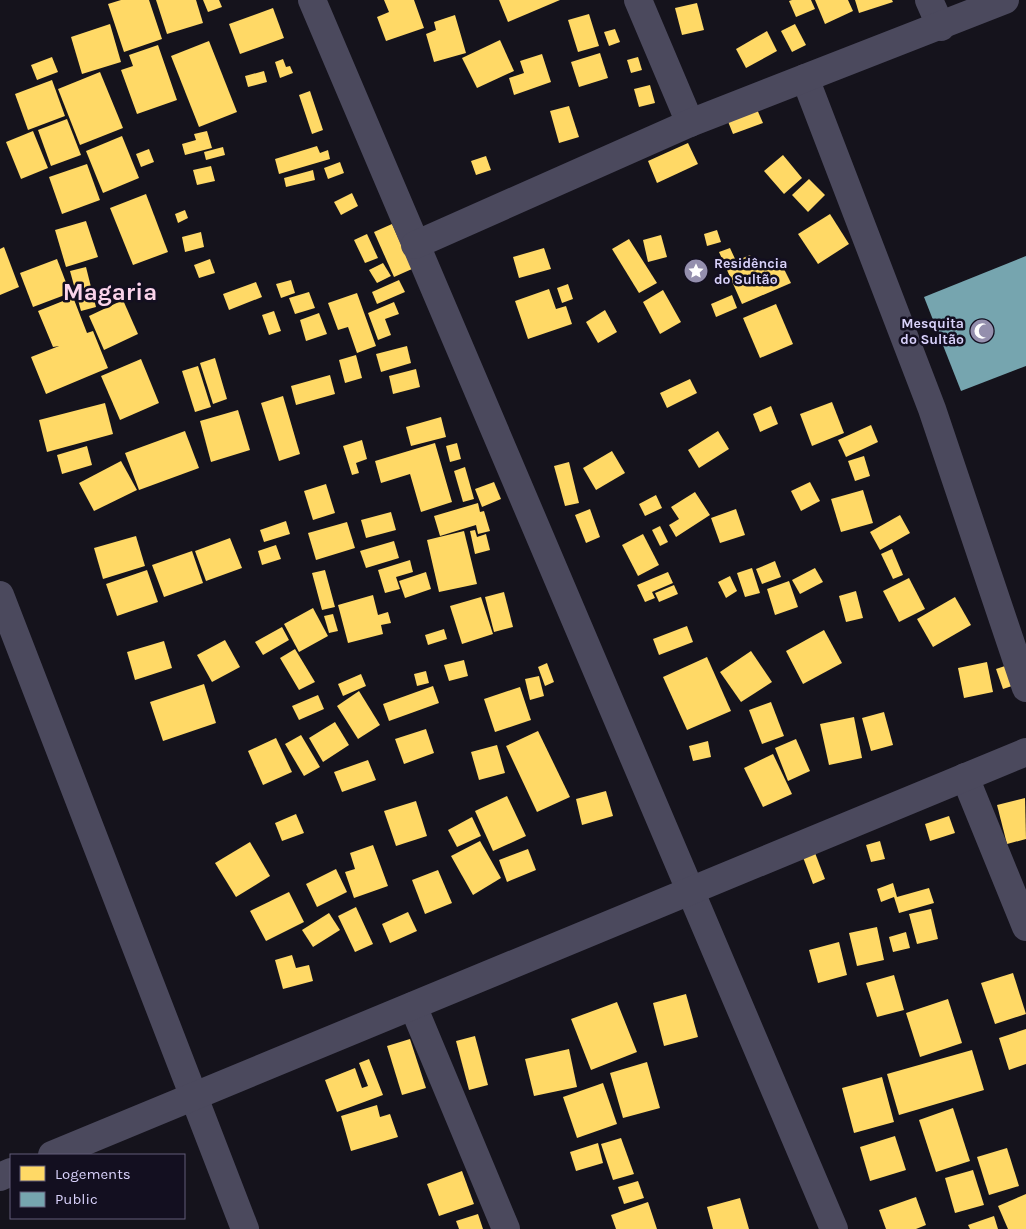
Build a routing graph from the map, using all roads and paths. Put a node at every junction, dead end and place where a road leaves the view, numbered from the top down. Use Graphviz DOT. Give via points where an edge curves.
graph roads {
  1 [pos="312,0"];
  2 [pos="638,0"];
  3 [pos="929,0"];
  4 [pos="1005,0"];
  5 [pos="941,27"];
  6 [pos="805,78"];
  7 [pos="690,123"];
  8 [pos="415,245"];
  9 [pos="0,595"];
  10 [pos="1026,688"];
  11 [pos="1026,752"];
  12 [pos="965,777"];
  13 [pos="691,891"];
  14 [pos="1026,926"];
  15 [pos="412,1006"];
  16 [pos="194,1096"];
  17 [pos="54,1154"];
  18 [pos="245,1229"];
  19 [pos="506,1229"];
  20 [pos="834,1229"];
  1 -- 8 [label="street"];
  2 -- 7 [label="street"];
  3 -- 5 [label="street"];
  4 -- 5 [label="street"];
  5 -- 6 [label="street"];
  6 -- 7 [label="street"];
  6 -- 10 [label="street" via="932,409"];
  7 -- 8 [label="street"];
  8 -- 13 [label="street"];
  9 -- 16 [label="street"];
  11 -- 12 [label="street"];
  12 -- 13 [label="street"];
  12 -- 14 [label="street"];
  13 -- 15 [label="street"];
  13 -- 20 [label="street"];
  15 -- 16 [label="street"];
  15 -- 19 [label="street"];
  16 -- 17 [label="street"];
  16 -- 18 [label="street"];
}
